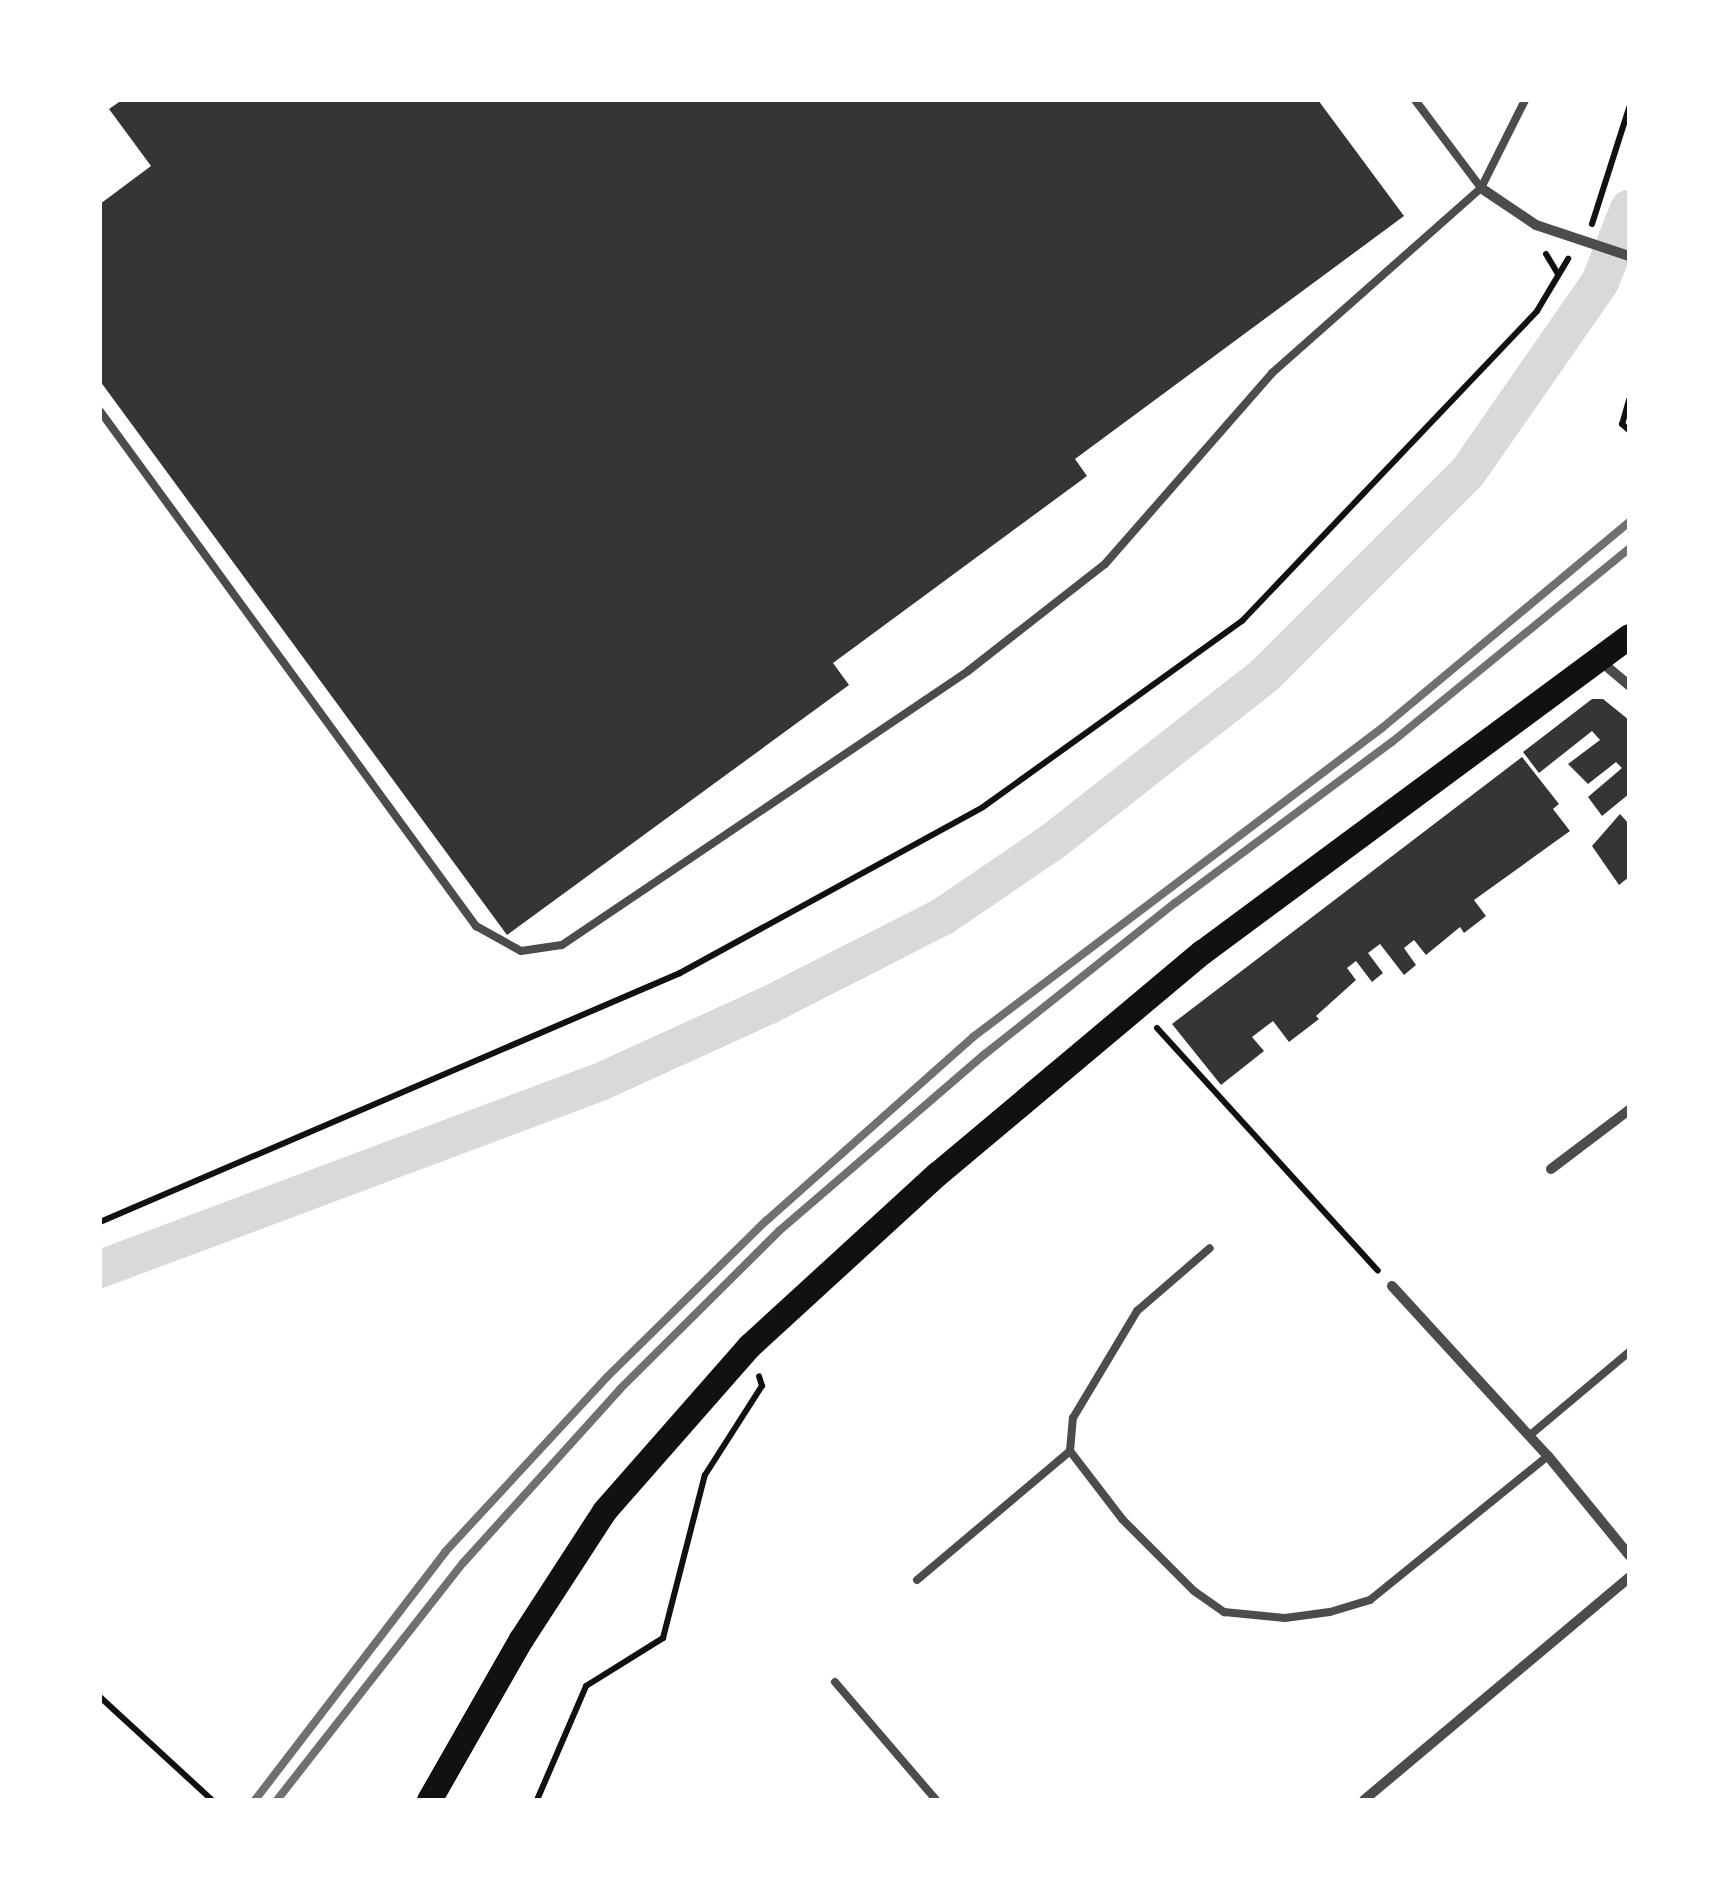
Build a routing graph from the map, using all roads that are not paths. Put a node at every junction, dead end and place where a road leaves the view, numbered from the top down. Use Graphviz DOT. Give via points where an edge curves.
graph roads {
  1 [pos="1415,100"];
  2 [pos="1525,100"];
  3 [pos="1481,188"];
  4 [pos="1629,256"];
  5 [pos="100,410"];
  6 [pos="1629,636"];
  7 [pos="1598,660"];
  8 [pos="1629,685"];
  9 [pos="1629,1110"];
  10 [pos="1550,1169"];
  11 [pos="1210,1248"];
  12 [pos="1392,1286"];
  13 [pos="1629,1352"];
  14 [pos="1529,1436"];
  15 [pos="1070,1451"];
  16 [pos="1548,1456"];
  17 [pos="1629,1555"];
  18 [pos="1629,1578"];
  19 [pos="917,1580"];
  20 [pos="835,1682"];
  21 [pos="430,1800"];
  22 [pos="936,1800"];
  23 [pos="1364,1800"];
  1 -- 3 [label="lane"];
  2 -- 3 [label="lane"];
  3 -- 4 [label="street" via="1536,224"];
  3 -- 5 [label="lane" via="1272,373 1104,564 968,671 562,944 521,950 476,926"];
  6 -- 7 [label="main road"];
  7 -- 8 [label="street"];
  7 -- 21 [label="main road" via="1137,1006 936,1174 750,1346 604,1512 521,1639"];
  9 -- 10 [label="street"];
  11 -- 15 [label="lane" via="1137,1311 1072,1418"];
  12 -- 14 [label="street"];
  13 -- 14 [label="lane"];
  14 -- 16 [label="street"];
  15 -- 16 [label="lane" via="1123,1520 1194,1591 1224,1612 1285,1618 1370,1600"];
  15 -- 19 [label="lane"];
  16 -- 17 [label="street"];
  18 -- 23 [label="street"];
  20 -- 22 [label="lane"];
}
